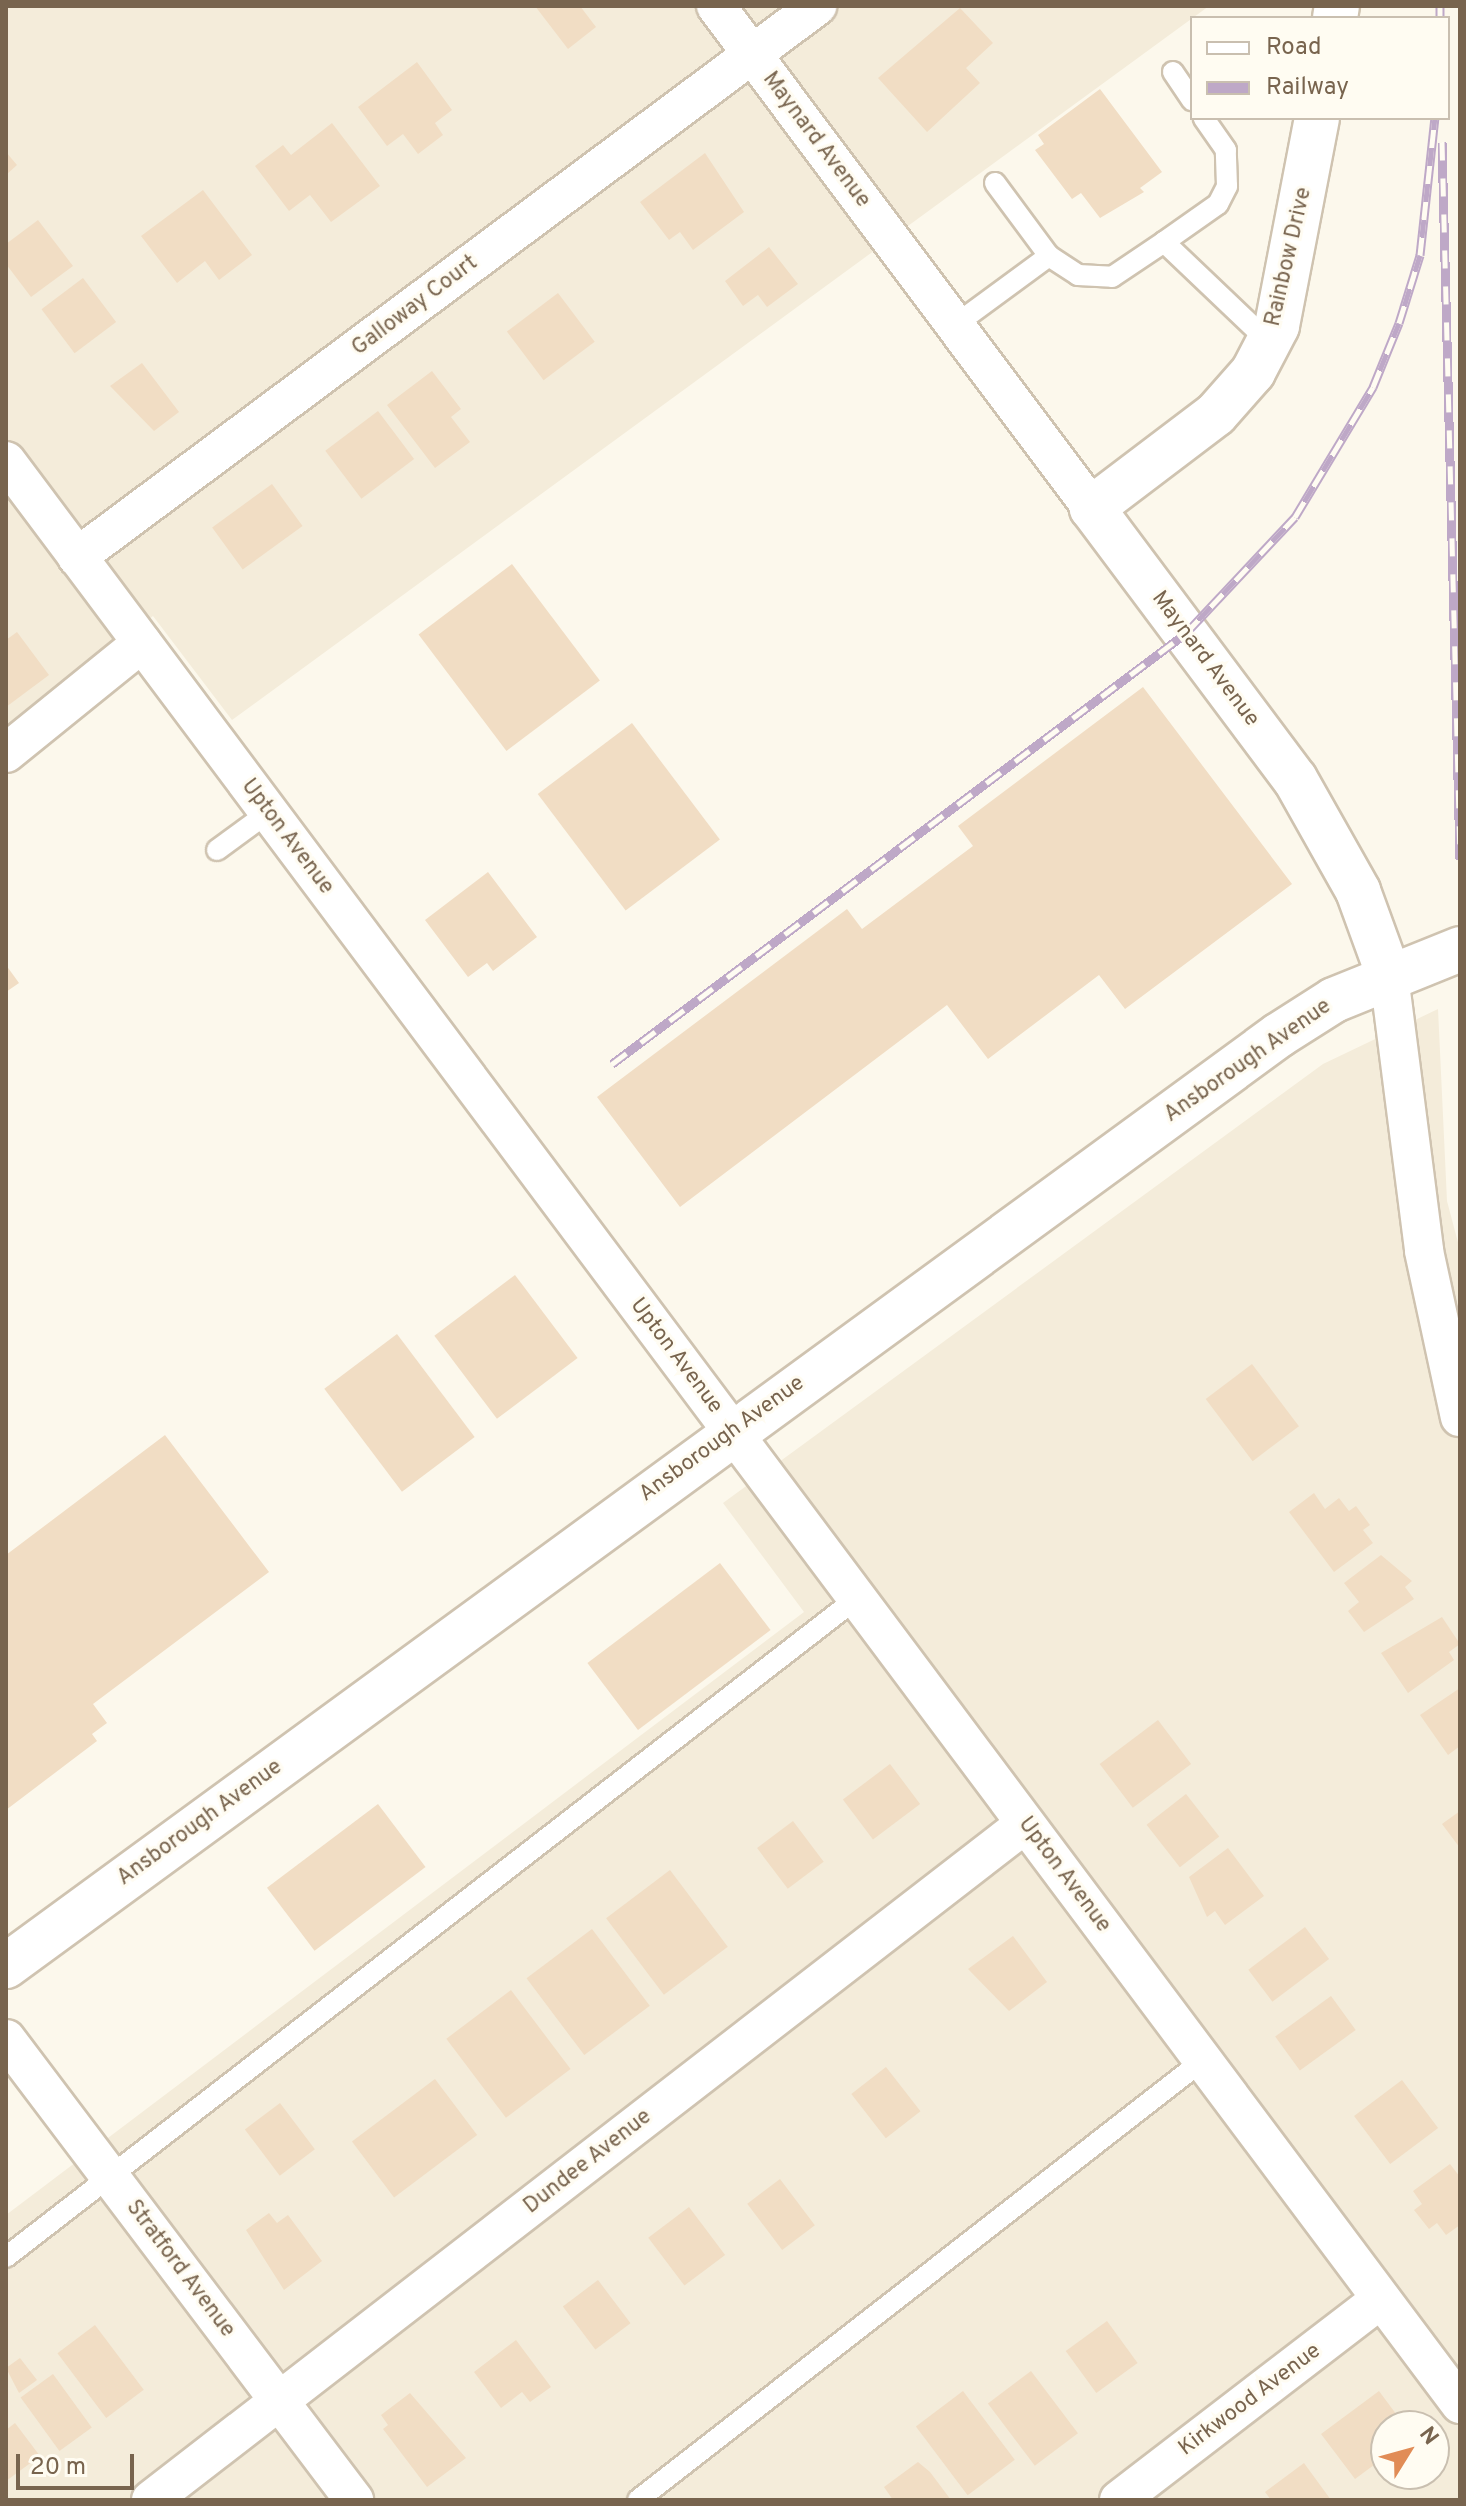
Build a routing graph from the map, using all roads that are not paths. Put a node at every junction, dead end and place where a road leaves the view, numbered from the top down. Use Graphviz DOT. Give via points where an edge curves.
graph roads {
  1 [pos="716,6"];
  2 [pos="817,6"];
  3 [pos="752,55"];
  4 [pos="1173,72"];
  5 [pos="1190,97"];
  6 [pos="1205,120"];
  7 [pos="1317,120"];
  8 [pos="995,183"];
  9 [pos="1164,242"];
  10 [pos="1049,256"];
  11 [pos="955,325"];
  12 [pos="1269,342"];
  13 [pos="6,461"];
  14 [pos="1092,508"];
  15 [pos="77,557"];
  16 [pos="142,643"];
  17 [pos="6,753"];
  18 [pos="269,812"];
  19 [pos="217,850"];
  20 [pos="1460,949"];
  21 [pos="1389,976"];
  22 [pos="1460,1417"];
  23 [pos="732,1431"];
  24 [pos="857,1598"];
  25 [pos="1025,1824"];
  26 [pos="6,1966"];
  27 [pos="6,2039"];
  28 [pos="1202,2061"];
  29 [pos="111,2178"];
  30 [pos="6,2257"];
  31 [pos="1381,2299"];
  32 [pos="279,2401"];
  33 [pos="1460,2404"];
  34 [pos="151,2500"];
  35 [pos="354,2500"];
  36 [pos="638,2500"];
  37 [pos="1119,2500"];
  1 -- 3 [label="street, Maynard Avenue"];
  2 -- 3 [label="street, Galloway Court"];
  3 -- 11 [label="street, Maynard Avenue"];
  3 -- 15 [label="street, Galloway Court"];
  4 -- 5 [label="lane"];
  6 -- 9 [label="lane" via="1226,150 1227,186 1218,204"];
  7 -- 12 [label="main road, Rainbow Drive" via="1291,270"];
  8 -- 10 [label="lane"];
  9 -- 10 [label="lane" via="1112,277 1078,275"];
  9 -- 12 [label="lane"];
  10 -- 11 [label="lane"];
  11 -- 14 [label="street, Maynard Avenue"];
  12 -- 14 [label="main road, Rainbow Drive" via="1216,414"];
  13 -- 15 [label="street, Upton Avenue"];
  14 -- 21 [label="main road, Maynard Avenue" via="1295,779 1358,891"];
  15 -- 16 [label="street, Upton Avenue"];
  16 -- 17 [label="street"];
  16 -- 18 [label="street, Upton Avenue"];
  18 -- 19 [label="lane"];
  18 -- 23 [label="street, Upton Avenue"];
  20 -- 21 [label="main road, Ansborough Avenue"];
  21 -- 22 [label="street, Maynard Avenue" via="1424,1251"];
  21 -- 23 [label="main road, Ansborough Avenue" via="1279,1035"];
  23 -- 24 [label="street, Upton Avenue"];
  23 -- 26 [label="main road, Ansborough Avenue"];
  24 -- 25 [label="street, Upton Avenue"];
  24 -- 29 [label="lane"];
  25 -- 28 [label="street, Upton Avenue"];
  25 -- 32 [label="street, Dundee Avenue"];
  27 -- 29 [label="street, Stratford Avenue"];
  28 -- 31 [label="street, Upton Avenue"];
  28 -- 36 [label="lane"];
  29 -- 30 [label="lane"];
  29 -- 32 [label="street, Stratford Avenue"];
  31 -- 33 [label="street, Upton Avenue"];
  31 -- 37 [label="street, Kirkwood Avenue"];
  32 -- 34 [label="street, Dundee Avenue"];
  32 -- 35 [label="street, Stratford Avenue"];
}
